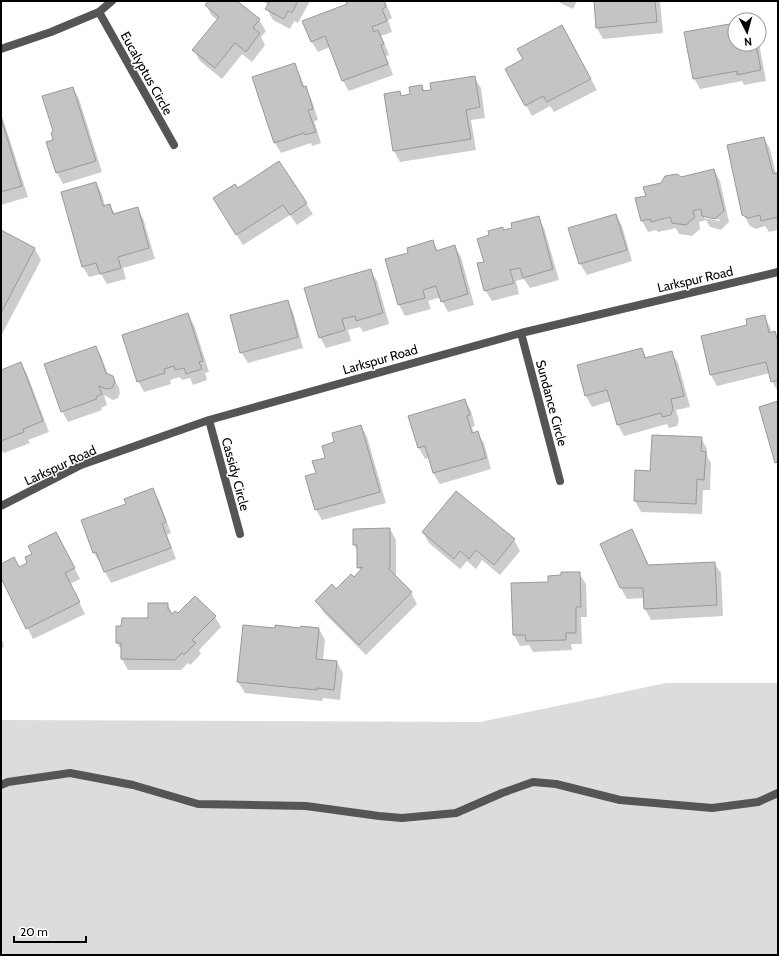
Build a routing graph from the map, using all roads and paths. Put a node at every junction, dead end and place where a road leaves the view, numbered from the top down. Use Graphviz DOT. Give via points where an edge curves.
graph roads {
  1 [pos="112,1"];
  2 [pos="99,12"];
  3 [pos="1,49"];
  4 [pos="174,145"];
  5 [pos="778,272"];
  6 [pos="521,332"];
  7 [pos="209,420"];
  8 [pos="560,480"];
  9 [pos="1,506"];
  10 [pos="240,534"];
  11 [pos="1,785"];
  12 [pos="778,793"];
  1 -- 2 [label="street"];
  2 -- 3 [label="street"];
  2 -- 4 [label="street, Eucalyptus Circle"];
  5 -- 6 [label="street, Larkspur Road"];
  6 -- 7 [label="street, Larkspur Road"];
  6 -- 8 [label="street, Sundance Circle"];
  7 -- 9 [label="street, Larkspur Road" via="82,465"];
  7 -- 10 [label="street, Cassidy Circle"];
  11 -- 12 [label="street" via="70,773 133,785 198,804 306,806 402,818 456,813 533,782 556,784 620,800 712,808 758,802"];
}
